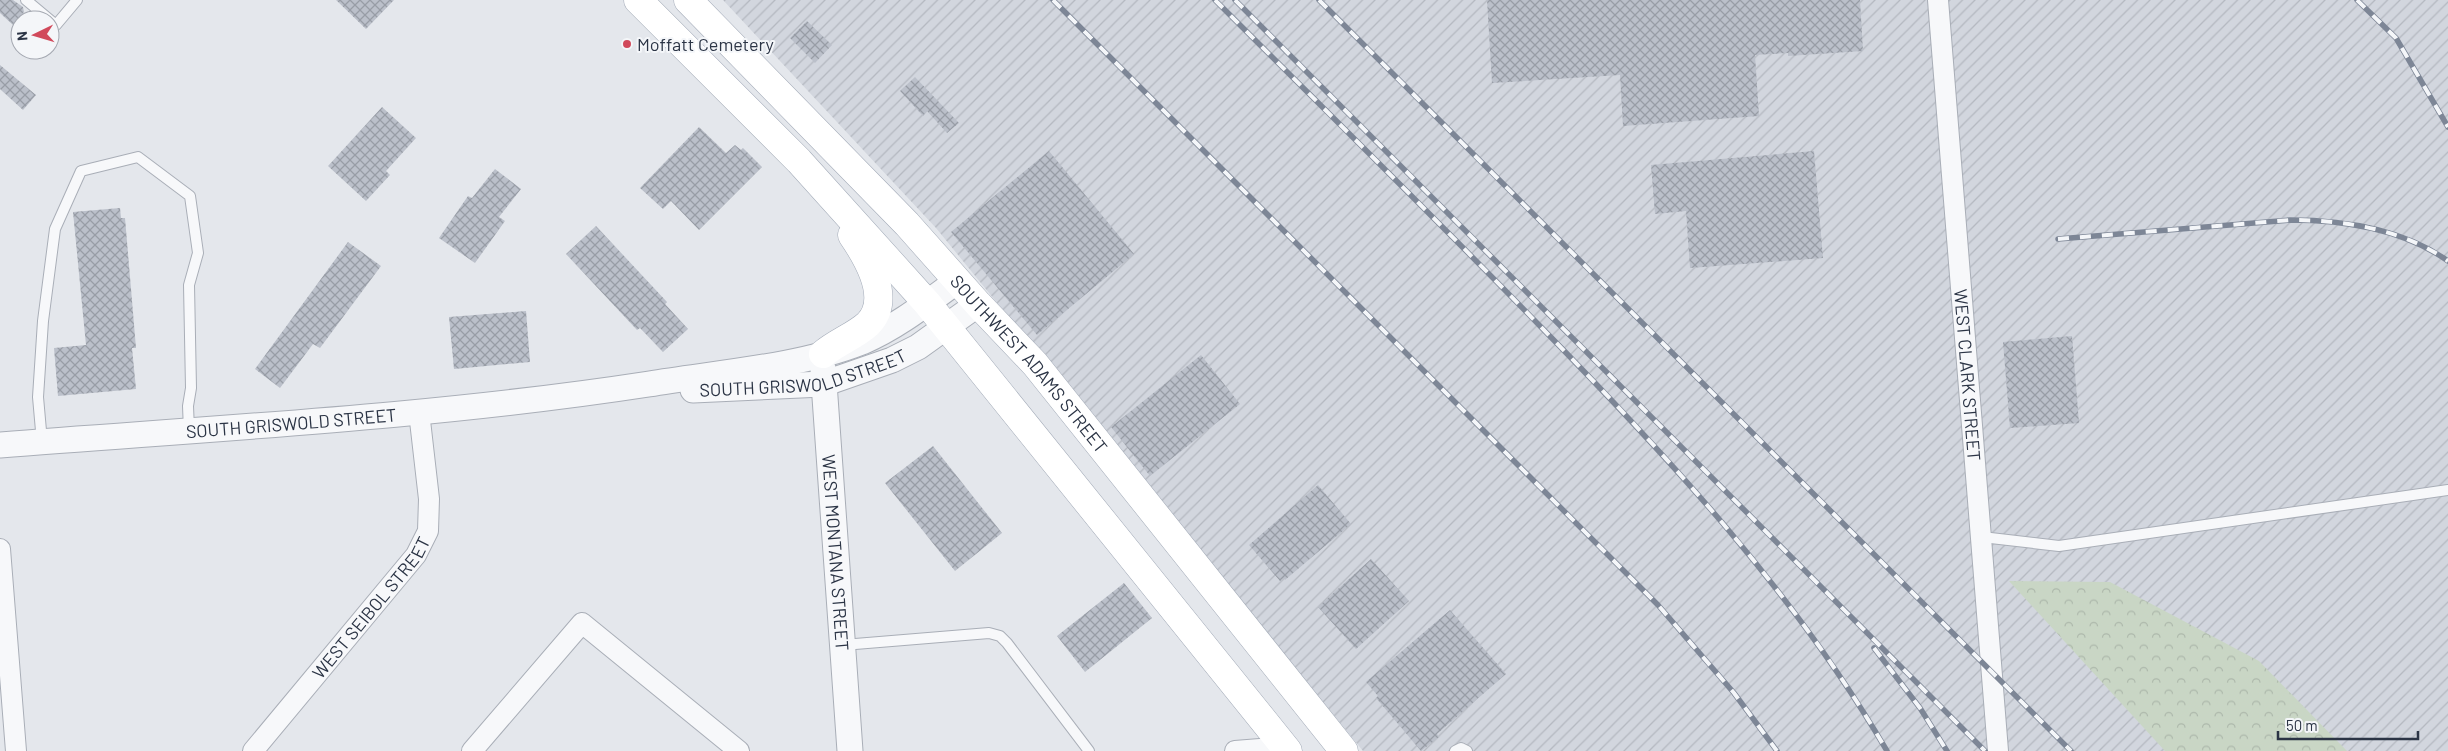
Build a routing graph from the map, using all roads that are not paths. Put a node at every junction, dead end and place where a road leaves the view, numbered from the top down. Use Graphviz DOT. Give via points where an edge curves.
graph roads {
  1 [pos="26,0"];
  2 [pos="77,0"];
  3 [pos="638,0"];
  4 [pos="688,0"];
  5 [pos="1938,0"];
  6 [pos="799,161"];
  7 [pos="957,281"];
  8 [pos="927,303"];
  9 [pos="978,304"];
  10 [pos="946,326"];
  11 [pos="823,354"];
  12 [pos="823,384"];
  13 [pos="583,394"];
  14 [pos="419,412"];
  15 [pos="190,430"];
  16 [pos="42,442"];
  17 [pos="0,445"];
  18 [pos="2448,490"];
  19 [pos="1982,538"];
  20 [pos="0,549"];
  21 [pos="842,645"];
  22 [pos="1286,749"];
  23 [pos="16,751"];
  24 [pos="253,751"];
  25 [pos="472,751"];
  26 [pos="739,751"];
  27 [pos="850,751"];
  28 [pos="1089,751"];
  29 [pos="1235,751"];
  30 [pos="1344,751"];
  31 [pos="1455,751"];
  32 [pos="1467,751"];
  33 [pos="1998,751"];
  1 -- 2 [label="lane" via="56,25"];
  3 -- 6 [label="main road, SOUTHWEST ADAMS STREET"];
  4 -- 7 [label="main road, SOUTHWEST ADAMS STREET" via="907,224"];
  5 -- 19 [label="street, WEST CLARK STREET"];
  6 -- 8 [label="main road, SOUTHWEST ADAMS STREET"];
  6 -- 11 [label="main road" via="857,243 877,290 877,307 869,323"];
  7 -- 8 [label="street, SOUTH GRISWOLD STREET"];
  7 -- 9 [label="main road, SOUTHWEST ADAMS STREET"];
  8 -- 10 [label="main road, SOUTHWEST ADAMS STREET"];
  8 -- 11 [label="street, SOUTH GRISWOLD STREET" via="878,334"];
  9 -- 10 [label="street, SOUTH GRISWOLD STREET"];
  9 -- 30 [label="main road, SOUTHWEST ADAMS STREET" via="1035,364"];
  10 -- 12 [label="street, SOUTH GRISWOLD STREET" via="918,347 892,360"];
  10 -- 22 [label="main road, SOUTHWEST ADAMS STREET"];
  11 -- 12 [label="street, WEST MONTANA STREET"];
  11 -- 13 [label="street, SOUTH GRISWOLD STREET"];
  12 -- 13 [label="street, SOUTH GRISWOLD STREET"];
  12 -- 21 [label="street, WEST MONTANA STREET"];
  13 -- 14 [label="street, SOUTH GRISWOLD STREET"];
  14 -- 15 [label="street, SOUTH GRISWOLD STREET"];
  14 -- 24 [label="street, WEST SEIBOL STREET" via="429,499 428,531 416,555"];
  15 -- 16 [label="street, SOUTH GRISWOLD STREET"];
  15 -- 16 [label="lane" via="188,285 198,253 190,196 138,157 81,171 55,230 43,321 38,397"];
  16 -- 17 [label="street, SOUTH GRISWOLD STREET"];
  18 -- 19 [label="lane" via="2059,546"];
  19 -- 33 [label="street, WEST CLARK STREET"];
  20 -- 23 [label="street"];
  21 -- 27 [label="street, WEST MONTANA STREET"];
  21 -- 28 [label="lane" via="989,633 1000,636"];
  22 -- 29 [label="street"];
  25 -- 26 [label="street" via="582,623"];
  31 -- 32 [label="lane" via="1461,748"];
}
